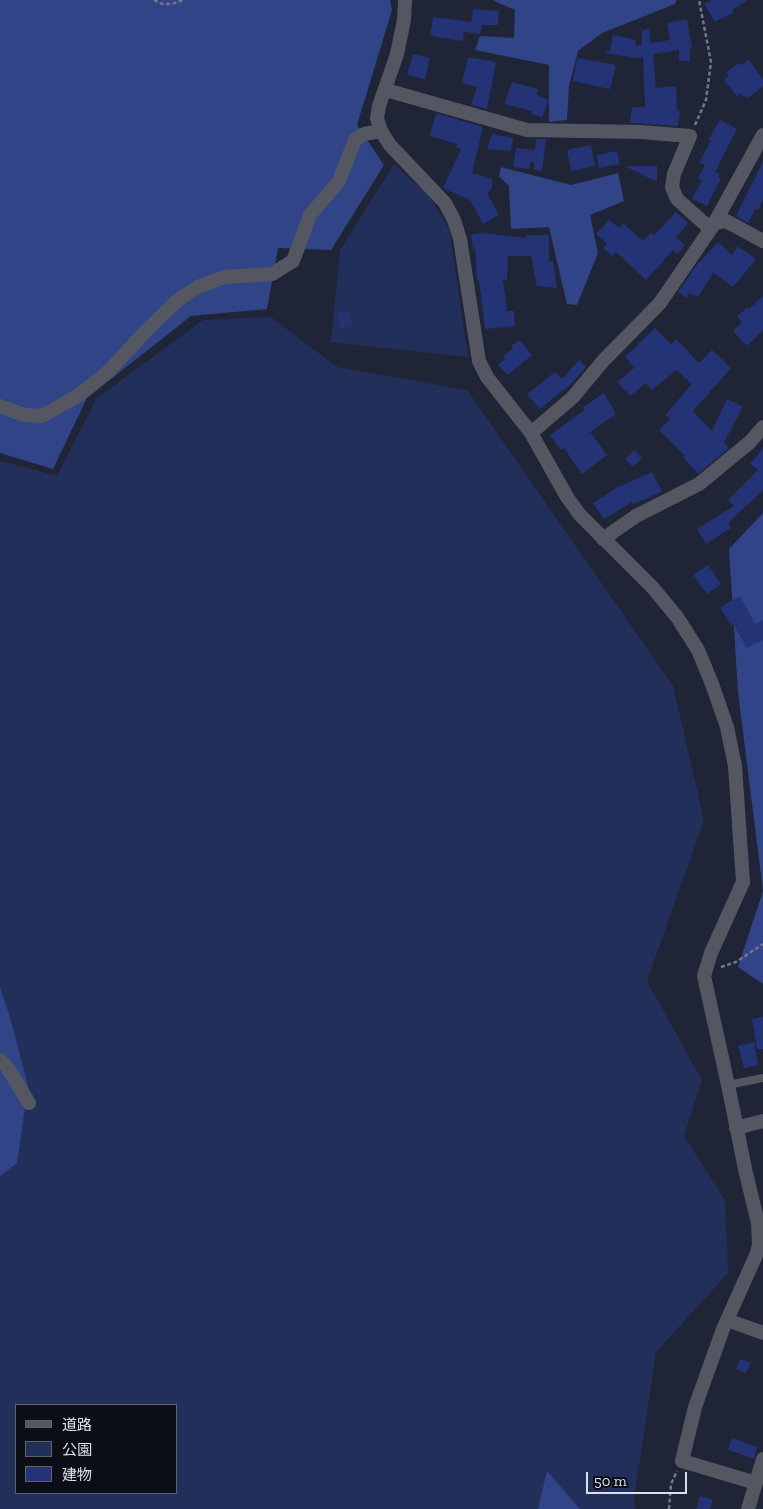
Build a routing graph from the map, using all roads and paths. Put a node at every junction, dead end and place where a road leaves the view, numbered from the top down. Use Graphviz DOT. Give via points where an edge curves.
graph roads {
  1 [pos="154,0"];
  2 [pos="183,0"];
  3 [pos="405,0"];
  4 [pos="699,0"];
  5 [pos="386,90"];
  6 [pos="381,131"];
  7 [pos="763,135"];
  8 [pos="690,136"];
  9 [pos="714,224"];
  10 [pos="763,241"];
  11 [pos="0,406"];
  12 [pos="763,427"];
  13 [pos="531,433"];
  14 [pos="602,539"];
  15 [pos="763,944"];
  16 [pos="711,953"];
  17 [pos="0,1060"];
  18 [pos="763,1078"];
  19 [pos="728,1085"];
  20 [pos="29,1103"];
  21 [pos="763,1121"];
  22 [pos="736,1128"];
  23 [pos="727,1320"];
  24 [pos="763,1333"];
  25 [pos="763,1459"];
  26 [pos="682,1461"];
  27 [pos="756,1483"];
  28 [pos="669,1509"];
  29 [pos="748,1509"];
  1 -- 2 [label="path" via="172,4"];
  3 -- 5 [label="street" via="397,54"];
  4 -- 8 [label="path" via="711,62 706,100"];
  5 -- 6 [label="street" via="377,118"];
  5 -- 8 [label="street" via="527,130"];
  6 -- 11 [label="street" via="364,134 355,140 339,181 310,215 292,261 272,274 224,277 198,287 178,300 109,371 79,395 42,416 24,415"];
  6 -- 13 [label="street" via="445,204 454,220 460,239 479,361 487,377"];
  7 -- 9 [label="street"];
  8 -- 9 [label="street" via="672,187 678,199 706,225"];
  9 -- 10 [label="street" via="726,221"];
  9 -- 13 [label="street" via="660,303 572,397"];
  12 -- 14 [label="street" via="750,442 699,484 636,516"];
  13 -- 14 [label="street" via="567,497"];
  14 -- 16 [label="street" via="653,588 677,617 698,650 727,726 735,766 743,882"];
  15 -- 16 [label="path" via="726,966 713,968 714,955"];
  16 -- 19 [label="street" via="704,976"];
  17 -- 20 [label="street"];
  18 -- 19 [label="lane"];
  19 -- 22 [label="street"];
  21 -- 22 [label="street"];
  22 -- 23 [label="street" via="758,1222 759,1245"];
  23 -- 24 [label="street"];
  23 -- 26 [label="street" via="694,1407"];
  25 -- 27 [label="street"];
  26 -- 27 [label="street"];
  26 -- 28 [label="path" via="671,1484"];
  27 -- 29 [label="street"];
}
